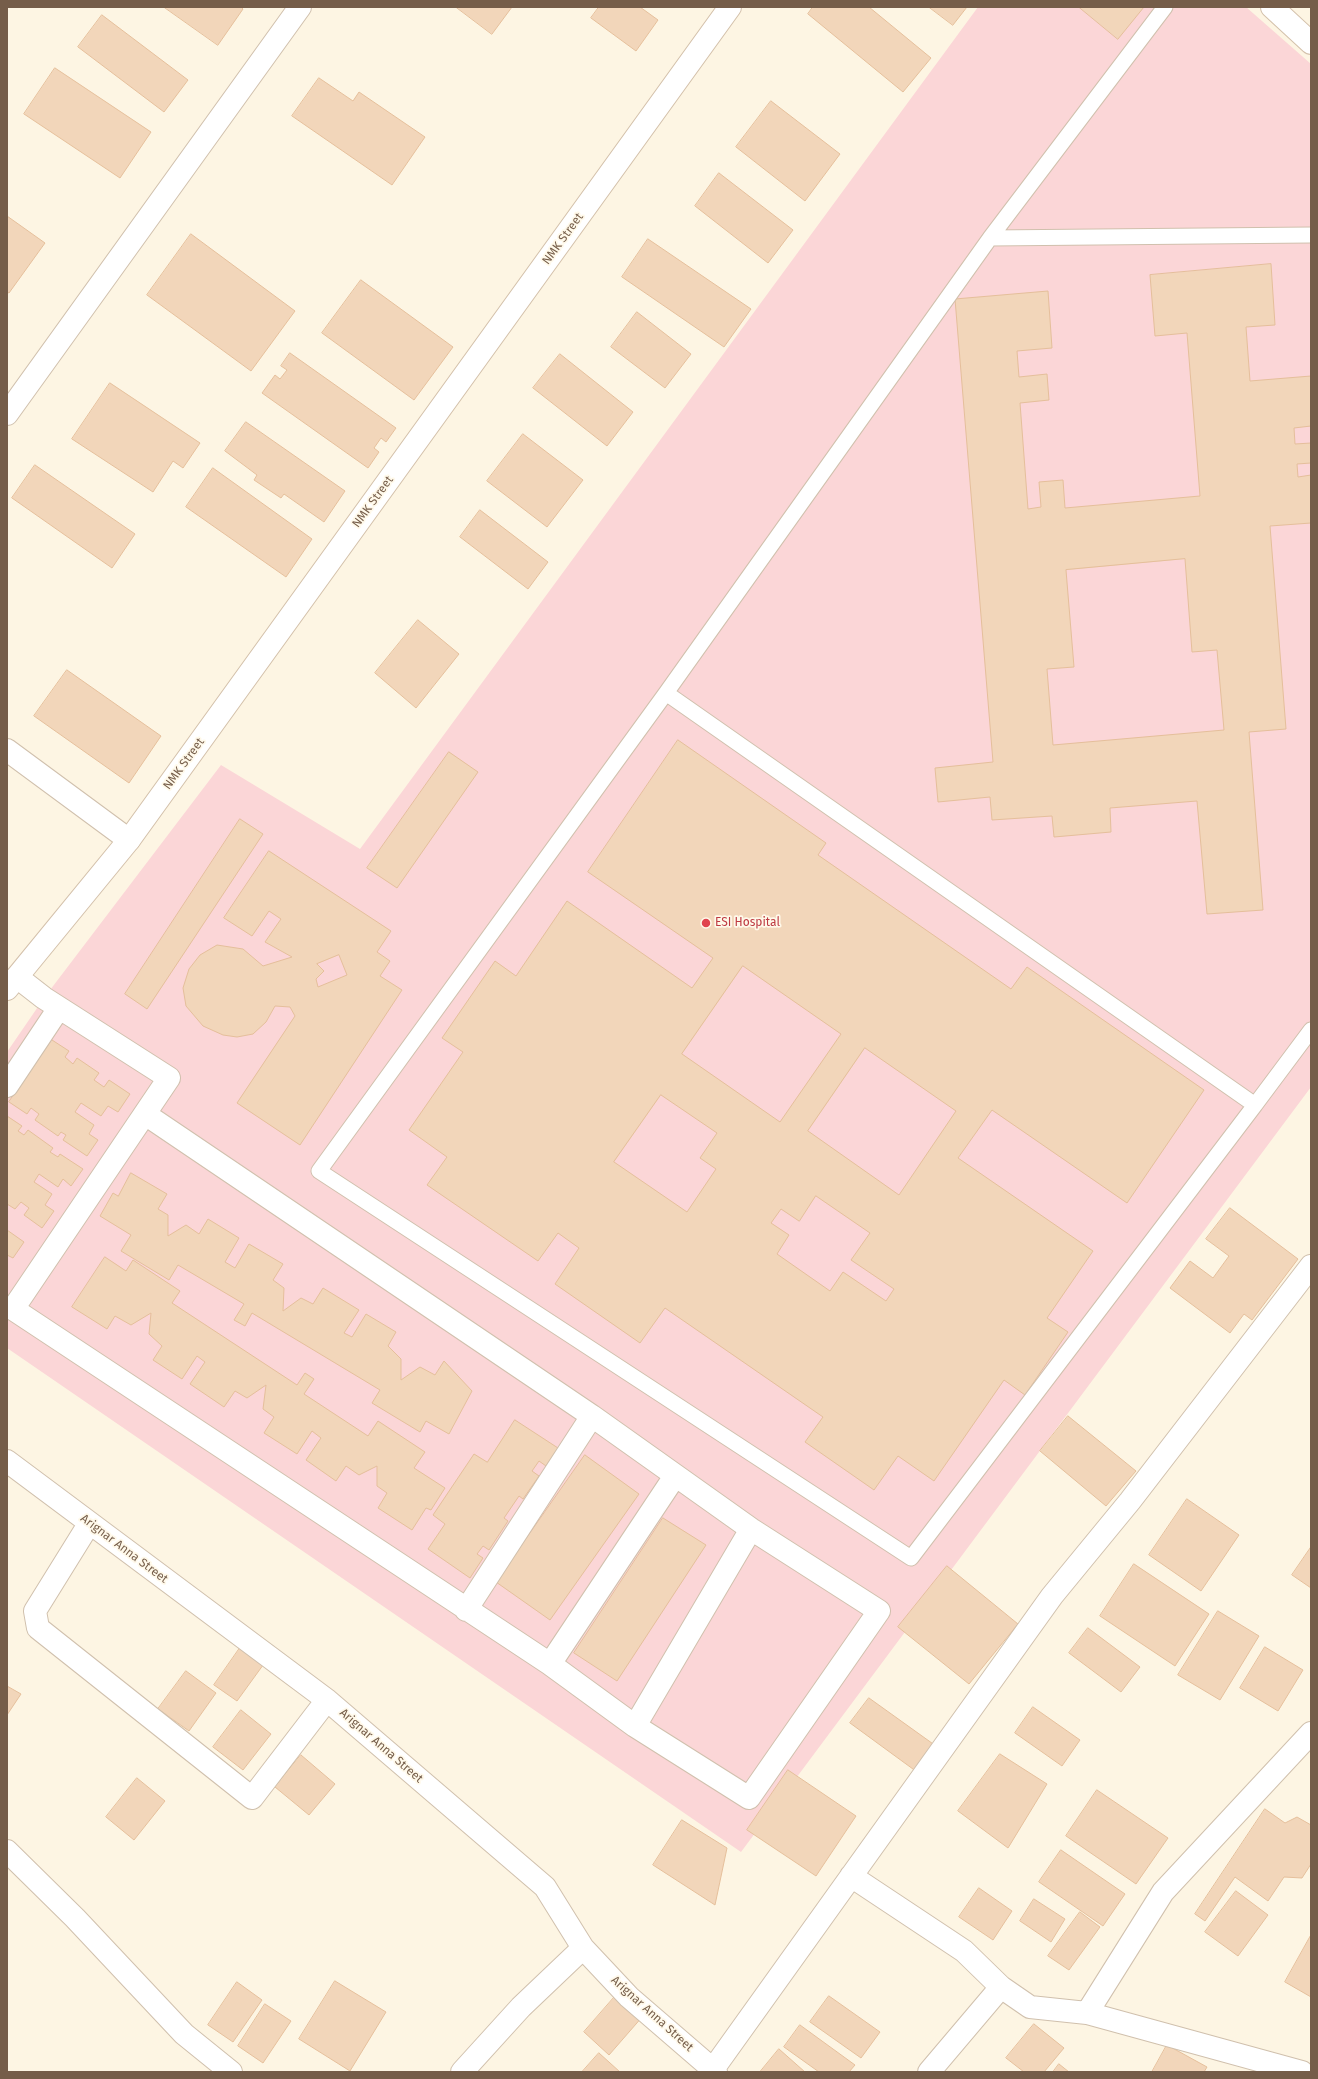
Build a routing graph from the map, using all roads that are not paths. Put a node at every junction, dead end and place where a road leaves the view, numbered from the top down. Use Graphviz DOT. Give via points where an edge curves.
graph roads {
  1 [pos="300,7"];
  2 [pos="730,7"];
  3 [pos="1165,7"];
  4 [pos="1272,7"];
  5 [pos="1311,43"];
  6 [pos="1311,235"];
  7 [pos="990,238"];
  8 [pos="7,414"];
  9 [pos="666,693"];
  10 [pos="7,750"];
  11 [pos="129,840"];
  12 [pos="12,983"];
  13 [pos="59,1008"];
  14 [pos="1311,1030"];
  15 [pos="7,1086"];
  16 [pos="1255,1105"];
  17 [pos="145,1114"];
  18 [pos="1311,1266"];
  19 [pos="592,1416"];
  20 [pos="7,1461"];
  21 [pos="675,1476"];
  22 [pos="89,1524"];
  23 [pos="751,1529"];
  24 [pos="466,1610"];
  25 [pos="550,1664"];
  26 [pos="327,1700"];
  27 [pos="636,1726"];
  28 [pos="1311,1733"];
  29 [pos="7,1851"];
  30 [pos="851,1876"];
  31 [pos="583,1948"];
  32 [pos="1001,1987"];
  33 [pos="1087,2013"];
  34 [pos="714,2071"];
  35 [pos="231,2072"];
  36 [pos="462,2072"];
  37 [pos="929,2072"];
  38 [pos="1302,2072"];
  1 -- 8 [label="street"];
  2 -- 11 [label="street, NMK Street"];
  3 -- 7 [label="lane"];
  4 -- 5 [label="street"];
  6 -- 7 [label="lane"];
  7 -- 9 [label="lane"];
  9 -- 16 [label="lane"];
  9 -- 16 [label="lane" via="319,1171 911,1558"];
  10 -- 11 [label="street"];
  11 -- 12 [label="street, NMK Street"];
  12 -- 13 [label="street"];
  13 -- 15 [label="street"];
  13 -- 17 [label="street" via="169,1078"];
  14 -- 16 [label="lane"];
  17 -- 19 [label="street"];
  17 -- 24 [label="street" via="13,1309"];
  18 -- 30 [label="street" via="1130,1501 1052,1596"];
  19 -- 21 [label="street"];
  19 -- 24 [label="street"];
  20 -- 22 [label="street, Arignar Anna Street"];
  21 -- 23 [label="street"];
  21 -- 25 [label="street"];
  22 -- 26 [label="street, Arignar Anna Street"];
  22 -- 26 [label="street" via="35,1611 38,1628 252,1798"];
  23 -- 27 [label="street"];
  23 -- 27 [label="street" via="879,1611 749,1798"];
  24 -- 25 [label="street"];
  25 -- 27 [label="street"];
  26 -- 31 [label="street, Arignar Anna Street" via="545,1887"];
  28 -- 33 [label="street" via="1163,1892"];
  29 -- 35 [label="street" via="75,1918 184,2034"];
  30 -- 32 [label="street" via="964,1951"];
  30 -- 34 [label="street"];
  31 -- 34 [label="street, Arignar Anna Street" via="629,1997"];
  31 -- 36 [label="street" via="520,2007"];
  32 -- 33 [label="street" via="1030,2007"];
  32 -- 37 [label="street"];
  33 -- 38 [label="street"];
}
